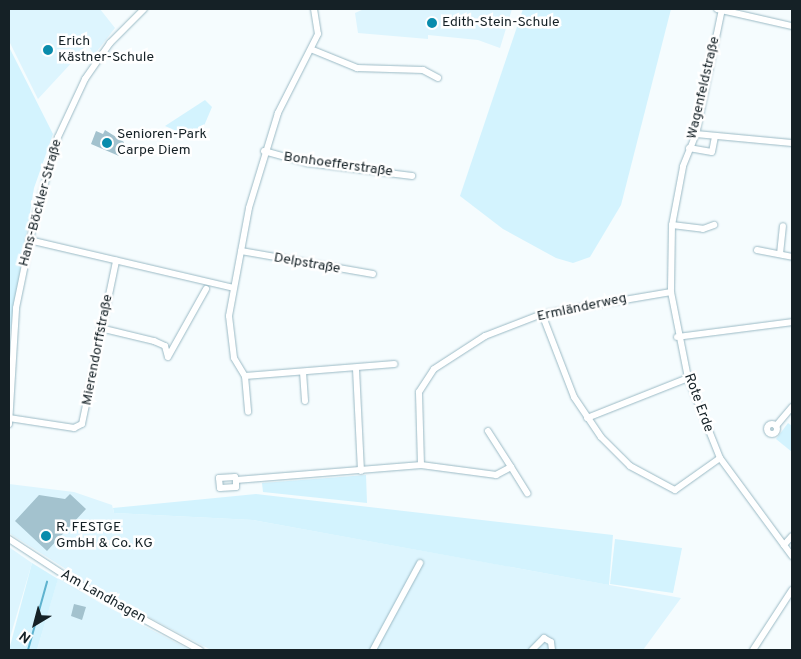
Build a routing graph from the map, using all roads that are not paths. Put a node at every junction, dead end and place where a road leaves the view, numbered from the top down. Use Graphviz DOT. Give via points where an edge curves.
graph roads {
  1 [pos="144,9"];
  2 [pos="314,9"];
  3 [pos="720,9"];
  4 [pos="792,26"];
  5 [pos="313,50"];
  6 [pos="438,78"];
  7 [pos="696,134"];
  8 [pos="715,137"];
  9 [pos="792,143"];
  10 [pos="690,148"];
  11 [pos="264,151"];
  12 [pos="412,176"];
  13 [pos="672,225"];
  14 [pos="714,225"];
  15 [pos="783,226"];
  16 [pos="29,240"];
  17 [pos="757,250"];
  18 [pos="241,251"];
  19 [pos="780,254"];
  20 [pos="792,257"];
  21 [pos="116,261"];
  22 [pos="373,274"];
  23 [pos="233,288"];
  24 [pos="206,289"];
  25 [pos="671,292"];
  26 [pos="542,314"];
  27 [pos="792,322"];
  28 [pos="100,328"];
  29 [pos="677,338"];
  30 [pos="395,364"];
  31 [pos="356,369"];
  32 [pos="303,372"];
  33 [pos="246,376"];
  34 [pos="688,378"];
  35 [pos="305,401"];
  36 [pos="792,407"];
  37 [pos="248,412"];
  38 [pos="9,418"];
  39 [pos="587,418"];
  40 [pos="9,424"];
  41 [pos="776,426"];
  42 [pos="488,431"];
  43 [pos="720,458"];
  44 [pos="421,465"];
  45 [pos="511,466"];
  46 [pos="361,471"];
  47 [pos="236,480"];
  48 [pos="527,493"];
  49 [pos="792,536"];
  50 [pos="9,540"];
  51 [pos="784,545"];
  52 [pos="792,556"];
  53 [pos="420,563"];
  54 [pos="792,590"];
  55 [pos="200,650"];
  56 [pos="373,650"];
  57 [pos="532,650"];
  58 [pos="552,650"];
  59 [pos="753,650"];
  1 -- 16 [label="street, Hans-Böckler-Straße" via="103,52 69,109"];
  2 -- 5 [label="street" via="318,34"];
  3 -- 4 [label="street"];
  3 -- 7 [label="street, Wagenfeldstraße"];
  5 -- 6 [label="street" via="357,68 423,70"];
  5 -- 11 [label="street" via="278,114"];
  7 -- 8 [label="street"];
  7 -- 10 [label="street, Wagenfeldstraße"];
  8 -- 9 [label="street"];
  8 -- 10 [label="street" via="712,152"];
  10 -- 13 [label="street, Wagenfeldstraße"];
  11 -- 12 [label="street, Bonhoefferstraße" via="307,163"];
  11 -- 18 [label="street"];
  13 -- 14 [label="street" via="703,229"];
  13 -- 25 [label="street, Rote Erde"];
  15 -- 19 [label="street"];
  16 -- 21 [label="street"];
  16 -- 38 [label="street, Hans-Böckler-Straße" via="16,308"];
  17 -- 19 [label="street"];
  18 -- 22 [label="street, Delpstraße"];
  18 -- 23 [label="street"];
  19 -- 20 [label="street"];
  21 -- 23 [label="street"];
  21 -- 28 [label="street, Mierendorffstraße"];
  23 -- 33 [label="street" via="229,316 234,358"];
  24 -- 28 [label="street" via="168,357 165,346 154,341"];
  25 -- 26 [label="street, Ermländerweg"];
  25 -- 29 [label="street, Rote Erde"];
  26 -- 39 [label="street" via="556,358"];
  26 -- 44 [label="street, Ermländerweg" via="485,336 425,379 419,392"];
  27 -- 29 [label="street"];
  28 -- 38 [label="street, Mierendorffstraße" via="82,424 74,428"];
  29 -- 34 [label="street, Rote Erde"];
  30 -- 31 [label="street"];
  31 -- 32 [label="street"];
  31 -- 46 [label="street"];
  32 -- 33 [label="street"];
  32 -- 35 [label="street"];
  33 -- 37 [label="street"];
  34 -- 39 [label="street"];
  34 -- 43 [label="street, Rote Erde"];
  36 -- 41 [label="street"];
  38 -- 40 [label="street, Hans-Böckler-Straße"];
  39 -- 43 [label="street" via="625,461 668,489 675,490"];
  42 -- 45 [label="street"];
  43 -- 51 [label="street, Rote Erde"];
  44 -- 45 [label="street" via="496,475"];
  44 -- 46 [label="street"];
  45 -- 48 [label="street"];
  46 -- 47 [label="street"];
  49 -- 51 [label="street"];
  50 -- 55 [label="street, Am Landhagen" via="105,599"];
  51 -- 52 [label="street, Rote Erde"];
  53 -- 56 [label="street"];
  54 -- 59 [label="street"];
  57 -- 58 [label="street" via="544,638 551,642"];
}
